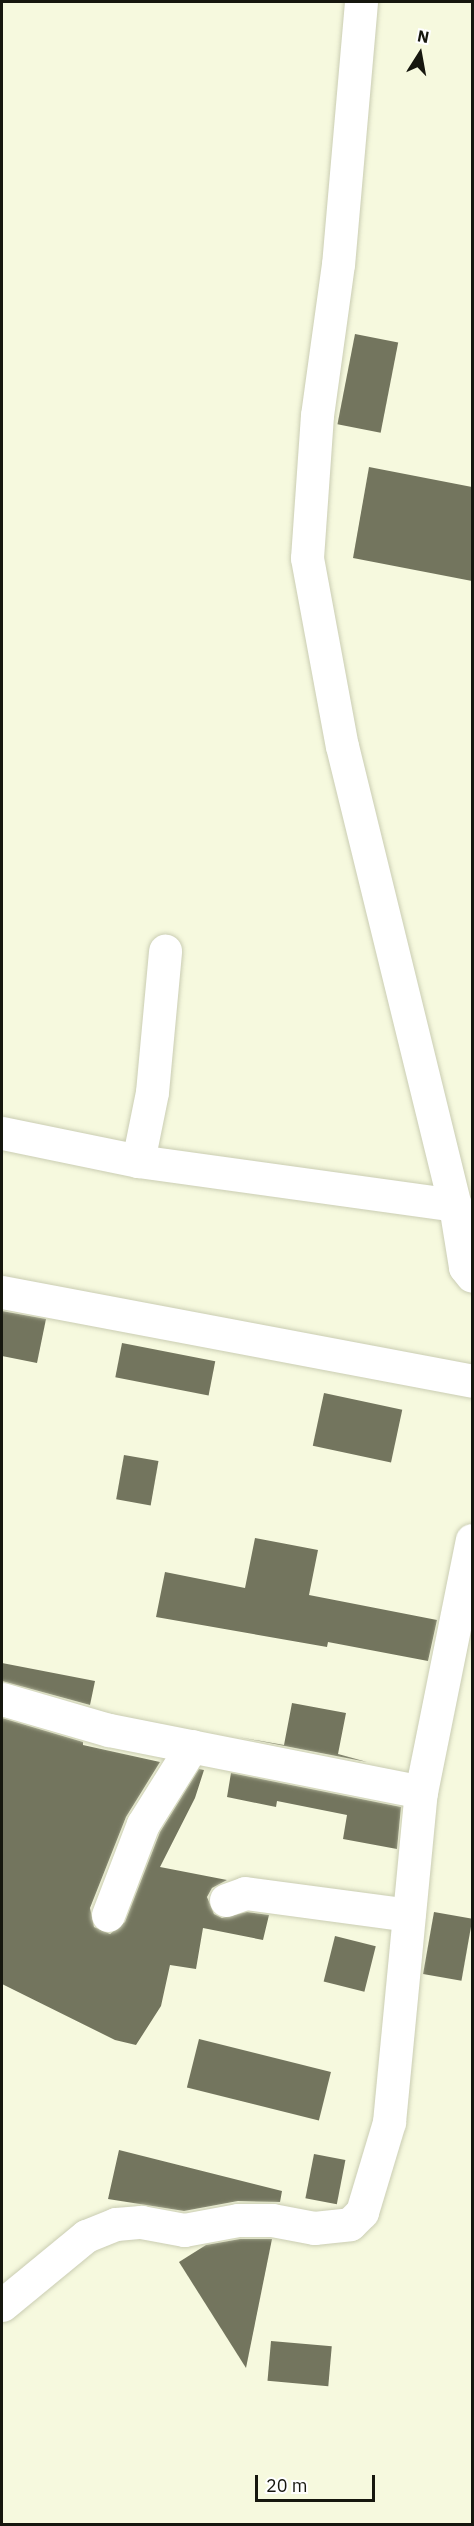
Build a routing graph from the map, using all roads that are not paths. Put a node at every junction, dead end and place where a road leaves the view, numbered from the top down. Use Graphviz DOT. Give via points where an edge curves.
graph roads {
  1 [pos="361,2"];
  2 [pos="165,951"];
  3 [pos="2,1133"];
  4 [pos="138,1161"];
  5 [pos="455,1205"];
  6 [pos="472,1276"];
  7 [pos="2,1292"];
  8 [pos="472,1381"];
  9 [pos="472,1540"];
  10 [pos="2,1699"];
  11 [pos="192,1746"];
  12 [pos="421,1792"];
  13 [pos="226,1900"];
  14 [pos="108,1915"];
  15 [pos="409,1915"];
  16 [pos="2,2306"];
  1 -- 5 [label="street" via="338,264 317,415 307,558 342,746"];
  2 -- 4 [label="street" via="152,1092"];
  3 -- 4 [label="street"];
  4 -- 5 [label="street"];
  5 -- 6 [label="street" via="465,1267"];
  7 -- 8 [label="street"];
  9 -- 12 [label="street"];
  10 -- 11 [label="street" via="109,1730"];
  11 -- 12 [label="street"];
  11 -- 14 [label="street" via="143,1824"];
  12 -- 15 [label="street"];
  13 -- 15 [label="street" via="245,1893"];
  15 -- 16 [label="street" via="389,2122 362,2212 350,2224 314,2228 272,2220 238,2220 184,2230 141,2222 116,2224 86,2236"];
}
